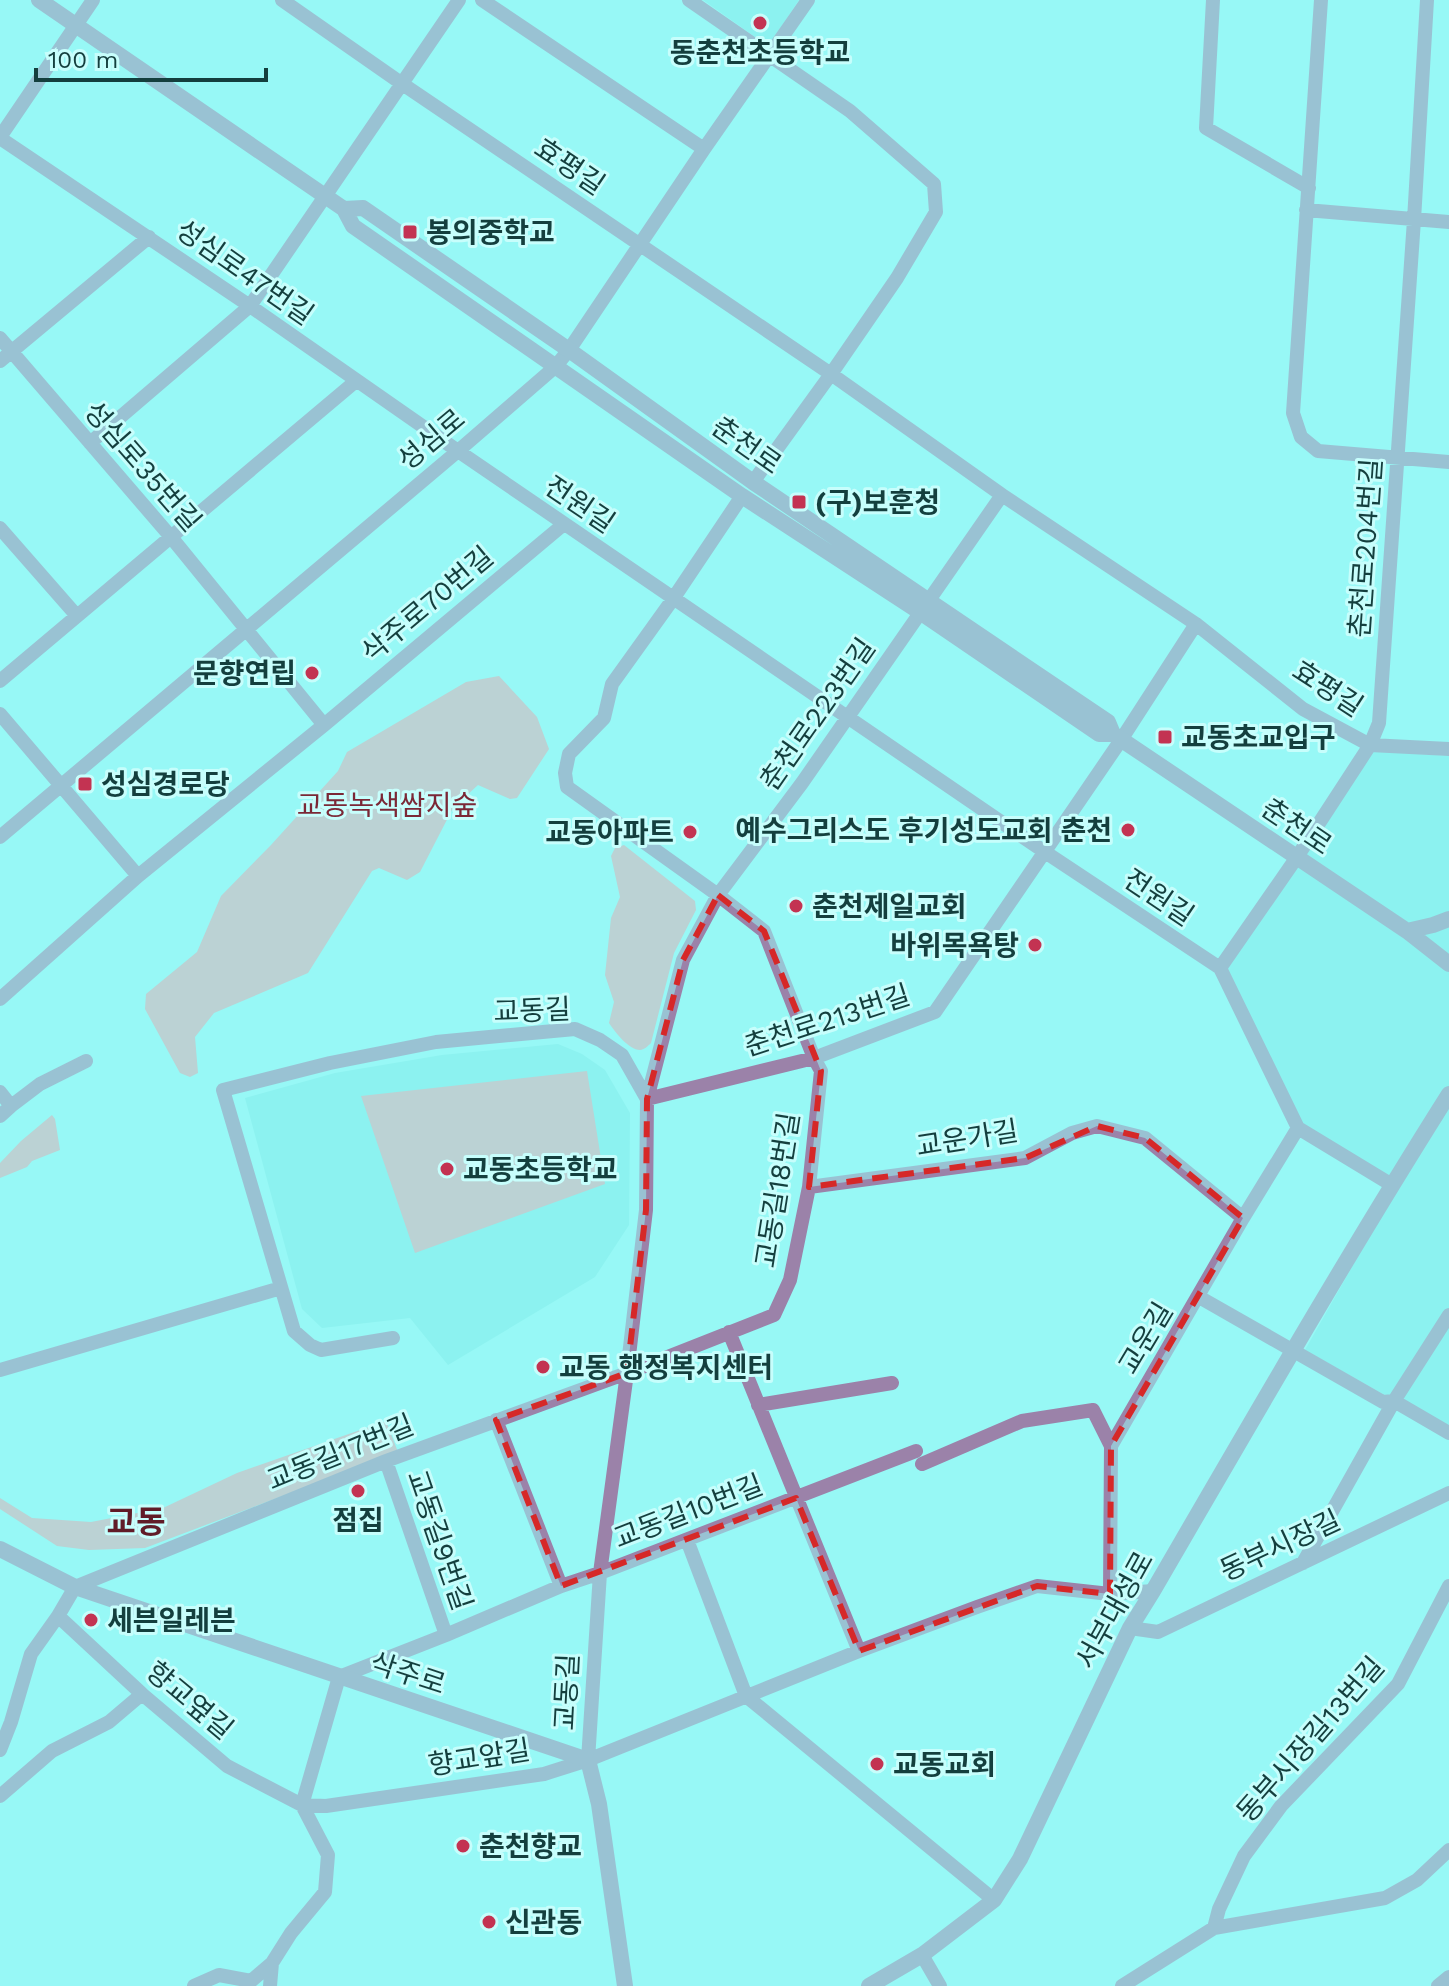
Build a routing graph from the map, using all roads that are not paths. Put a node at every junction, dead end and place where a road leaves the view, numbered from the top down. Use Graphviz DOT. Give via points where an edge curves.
graph roads {
  1 [pos="39,0"];
  2 [pos="93,0"];
  3 [pos="282,0"];
  4 [pos="459,0"];
  5 [pos="482,0"];
  6 [pos="689,0"];
  7 [pos="808,0"];
  8 [pos="1213,0"];
  9 [pos="1321,0"];
  10 [pos="1427,0"];
  11 [pos="75,25"];
  12 [pos="770,55"];
  13 [pos="401,83"];
  14 [pos="0,138"];
  15 [pos="704,149"];
  16 [pos="1309,188"];
  17 [pos="324,196"];
  18 [pos="344,209"];
  19 [pos="1306,210"];
  20 [pos="1414,220"];
  21 [pos="1449,222"];
  22 [pos="149,237"];
  23 [pos="640,245"];
  24 [pos="250,306"];
  25 [pos="0,338"];
  26 [pos="569,350"];
  27 [pos="6,356"];
  28 [pos="555,367"];
  29 [pos="831,374"];
  30 [pos="356,381"];
  31 [pos="90,443"];
  32 [pos="458,451"];
  33 [pos="1398,457"];
  34 [pos="1449,462"];
  35 [pos="753,482"];
  36 [pos="1002,495"];
  37 [pos="742,496"];
  38 [pos="564,524"];
  39 [pos="0,528"];
  40 [pos="171,537"];
  41 [pos="673,599"];
  42 [pos="924,606"];
  43 [pos="77,616"];
  44 [pos="1196,624"];
  45 [pos="246,629"];
  46 [pos="0,681"];
  47 [pos="0,714"];
  48 [pos="848,718"];
  49 [pos="324,725"];
  50 [pos="1117,737"];
  51 [pos="1370,745"];
  52 [pos="1449,749"];
  53 [pos="61,786"];
  54 [pos="0,837"];
  55 [pos="1045,852"];
  56 [pos="1297,857"];
  57 [pos="138,876"];
  58 [pos="718,895"];
  59 [pos="1449,919"];
  60 [pos="1407,931"];
  61 [pos="1449,964"];
  62 [pos="1220,968"];
  63 [pos="0,999"];
  64 [pos="814,1058"];
  65 [pos="86,1061"];
  66 [pos="0,1092"];
  67 [pos="1449,1094"];
  68 [pos="647,1099"];
  69 [pos="6,1111"];
  70 [pos="1298,1128"];
  71 [pos="1392,1185"];
  72 [pos="809,1187"];
  73 [pos="1243,1218"];
  74 [pos="281,1288"];
  75 [pos="1199,1297"];
  76 [pos="1449,1315"];
  77 [pos="729,1332"];
  78 [pos="393,1338"];
  79 [pos="1293,1351"];
  80 [pos="0,1370"];
  81 [pos="627,1373"];
  82 [pos="892,1383"];
  83 [pos="1394,1401"];
  84 [pos="758,1405"];
  85 [pos="496,1420"];
  86 [pos="1449,1433"];
  87 [pos="1111,1446"];
  88 [pos="386,1461"];
  89 [pos="1449,1493"];
  90 [pos="796,1498"];
  91 [pos="687,1540"];
  92 [pos="0,1549"];
  93 [pos="1303,1563"];
  94 [pos="600,1573"];
  95 [pos="561,1586"];
  96 [pos="1449,1586"];
  97 [pos="75,1587"];
  98 [pos="1153,1591"];
  99 [pos="1110,1594"];
  100 [pos="58,1616"];
  101 [pos="1130,1628"];
  102 [pos="446,1635"];
  103 [pos="859,1651"];
  104 [pos="339,1677"];
  105 [pos="142,1694"];
  106 [pos="746,1696"];
  107 [pos="0,1750"];
  108 [pos="588,1760"];
  109 [pos="0,1796"];
  110 [pos="302,1805"];
  111 [pos="1449,1850"];
  112 [pos="994,1900"];
  113 [pos="1214,1928"];
  114 [pos="922,1955"];
  115 [pos="272,1963"];
  116 [pos="1449,1977"];
  117 [pos="1128,1983"];
  118 [pos="194,1986"];
  119 [pos="270,1986"];
  120 [pos="625,1986"];
  121 [pos="869,1986"];
  122 [pos="940,1986"];
  123 [pos="1149,1986"];
  124 [pos="1438,1986"];
  1 -- 11 [label="street, 춘천로"];
  2 -- 11 [label="street"];
  3 -- 13 [label="street, 효평길"];
  4 -- 13 [label="street"];
  5 -- 15 [label="street"];
  6 -- 12 [label="street"];
  7 -- 12 [label="street, 성심로"];
  8 -- 16 [label="street" via="1206,128"];
  9 -- 16 [label="street"];
  10 -- 20 [label="street, 춘천로204번길"];
  11 -- 14 [label="street"];
  11 -- 17 [label="street, 춘천로"];
  12 -- 15 [label="street, 성심로"];
  12 -- 29 [label="street" via="850,111 934,184 936,212"];
  13 -- 17 [label="street"];
  13 -- 23 [label="street, 효평길"];
  14 -- 22 [label="street, 성심로47번길"];
  15 -- 23 [label="street, 성심로"];
  16 -- 19 [label="street"];
  17 -- 18 [label="street, 춘천로"];
  17 -- 24 [label="street"];
  18 -- 26 [label="street, 춘천로" via="363,208"];
  18 -- 28 [label="street, 춘천로" via="353,226"];
  19 -- 20 [label="street"];
  19 -- 33 [label="street" via="1293,413 1301,437 1318,451"];
  20 -- 21 [label="street"];
  20 -- 33 [label="street, 춘천로204번길"];
  22 -- 24 [label="street, 성심로47번길"];
  22 -- 27 [label="street"];
  23 -- 26 [label="street, 성심로"];
  23 -- 29 [label="street, 효평길"];
  24 -- 30 [label="street, 성심로47번길"];
  24 -- 31 [label="street"];
  25 -- 27 [label="street, 성심로35번길"];
  26 -- 28 [label="street, 성심로"];
  26 -- 35 [label="street, 춘천로"];
  27 -- 31 [label="street, 성심로35번길"];
  28 -- 32 [label="street, 성심로"];
  28 -- 37 [label="street, 춘천로"];
  29 -- 35 [label="street"];
  29 -- 36 [label="street, 효평길"];
  30 -- 32 [label="street, 성심로47번길"];
  30 -- 40 [label="street"];
  31 -- 40 [label="street, 성심로35번길"];
  32 -- 38 [label="street, 전원길"];
  32 -- 45 [label="street, 성심로"];
  33 -- 34 [label="street"];
  33 -- 51 [label="street, 춘천로204번길" via="1379,723"];
  35 -- 42 [label="street, 춘천로"];
  36 -- 42 [label="street"];
  36 -- 44 [label="street, 효평길"];
  37 -- 41 [label="street"];
  37 -- 42 [label="street, 춘천로"];
  38 -- 41 [label="street, 전원길"];
  38 -- 49 [label="street, 삭주로70번길"];
  39 -- 43 [label="street"];
  40 -- 43 [label="street"];
  40 -- 45 [label="street, 성심로35번길"];
  41 -- 48 [label="street, 전원길"];
  41 -- 58 [label="street" via="612,684 604,718 569,754 567,787"];
  42 -- 48 [label="street, 춘천로223번길"];
  42 -- 50 [label="street, 춘천로" via="1099,734"];
  43 -- 46 [label="street"];
  44 -- 50 [label="street"];
  44 -- 51 [label="street, 효평길" via="1303,709"];
  45 -- 49 [label="street"];
  45 -- 53 [label="street, 성심로"];
  47 -- 53 [label="street"];
  48 -- 55 [label="street, 전원길"];
  48 -- 58 [label="street, 춘천로223번길"];
  49 -- 57 [label="street, 삭주로70번길"];
  50 -- 55 [label="street, 춘천로213번길"];
  50 -- 56 [label="street, 춘천로"];
  51 -- 52 [label="street, 효평길"];
  51 -- 56 [label="street, 춘천로204번길"];
  53 -- 54 [label="street, 성심로"];
  53 -- 57 [label="street"];
  55 -- 62 [label="street, 전원길"];
  55 -- 64 [label="street, 춘천로213번길" via="935,1012"];
  56 -- 60 [label="street, 춘천로"];
  56 -- 62 [label="street, 춘천로204번길"];
  57 -- 63 [label="street, 삭주로70번길"];
  58 -- 64 [label="street" via="764,931"];
  58 -- 68 [label="street, 춘천로223번길" via="683,960"];
  59 -- 60 [label="street"];
  60 -- 61 [label="street, 춘천로"];
  62 -- 70 [label="street"];
  64 -- 68 [label="street, 춘천로213번길"];
  64 -- 72 [label="street, 교동길18번길" via="821,1071"];
  65 -- 69 [label="street" via="40,1084"];
  66 -- 69 [label="street"];
  67 -- 71 [label="street, 서부대성로"];
  68 -- 74 [label="street, 교동길" via="622,1055 575,1029 436,1042 223,1090"];
  68 -- 81 [label="street, 교동길" via="646,1210"];
  70 -- 71 [label="street"];
  70 -- 73 [label="street, 교운길"];
  71 -- 79 [label="street, 서부대성로"];
  72 -- 73 [label="street, 교운가길" via="1025,1158 1097,1126 1145,1138"];
  72 -- 77 [label="street, 교동길18번길" via="790,1280 774,1315"];
  73 -- 75 [label="street, 교운길"];
  74 -- 78 [label="street, 교동길" via="294,1331 321,1350"];
  74 -- 80 [label="street"];
  75 -- 79 [label="street"];
  75 -- 87 [label="street, 교운길"];
  76 -- 83 [label="street"];
  77 -- 81 [label="street, 교동길18번길"];
  77 -- 84 [label="street, 교동길10번길"];
  79 -- 83 [label="street" via="1383,1402"];
  79 -- 98 [label="street, 서부대성로"];
  81 -- 85 [label="street, 교동길17번길"];
  81 -- 94 [label="street, 교동길"];
  82 -- 84 [label="street"];
  83 -- 86 [label="street"];
  83 -- 93 [label="street"];
  84 -- 90 [label="street, 교동길10번길"];
  85 -- 88 [label="street, 교동길17번길"];
  85 -- 95 [label="street"];
  87 -- 90 [label="street, 교동길10번길" via="1093,1410 1022,1421"];
  87 -- 99 [label="street"];
  88 -- 97 [label="street, 교동길17번길"];
  88 -- 102 [label="street, 교동길9번길"];
  89 -- 93 [label="street, 동부시장길"];
  90 -- 91 [label="street, 교동길10번길"];
  90 -- 103 [label="street"];
  91 -- 94 [label="street, 교동길10번길"];
  91 -- 106 [label="street"];
  92 -- 97 [label="street, 삭주로"];
  93 -- 101 [label="street, 동부시장길" via="1158,1632"];
  94 -- 95 [label="street, 교동길9번길"];
  94 -- 108 [label="street, 교동길"];
  95 -- 102 [label="street, 교동길9번길"];
  96 -- 113 [label="street, 동부시장길13번길" via="1398,1684 1281,1806 1244,1856"];
  97 -- 100 [label="street"];
  97 -- 104 [label="street, 삭주로"];
  98 -- 99 [label="street, 향교앞길"];
  98 -- 101 [label="street, 서부대성로"];
  99 -- 103 [label="street, 향교앞길" via="1037,1586"];
  100 -- 105 [label="street, 향교옆길"];
  100 -- 107 [label="street" via="31,1654"];
  101 -- 112 [label="street, 서부대성로" via="1020,1859"];
  102 -- 104 [label="street, 교동길9번길"];
  103 -- 106 [label="street, 향교앞길"];
  104 -- 108 [label="street, 삭주로"];
  104 -- 110 [label="street"];
  105 -- 109 [label="street" via="109,1722 52,1751"];
  105 -- 110 [label="street, 향교옆길" via="227,1766"];
  106 -- 108 [label="street, 향교앞길"];
  106 -- 112 [label="street"];
  108 -- 110 [label="street, 향교앞길" via="544,1774 326,1806"];
  108 -- 120 [label="street" via="602,1817"];
  110 -- 115 [label="street" via="328,1855 325,1892"];
  111 -- 113 [label="street" via="1417,1880 1385,1898"];
  112 -- 114 [label="street, 서부대성로"];
  113 -- 117 [label="street"];
  114 -- 121 [label="street, 서부대성로"];
  114 -- 122 [label="street"];
  115 -- 118 [label="street" via="251,1981 219,1975"];
  115 -- 119 [label="street"];
  116 -- 124 [label="street"];
  117 -- 123 [label="street"];
}
